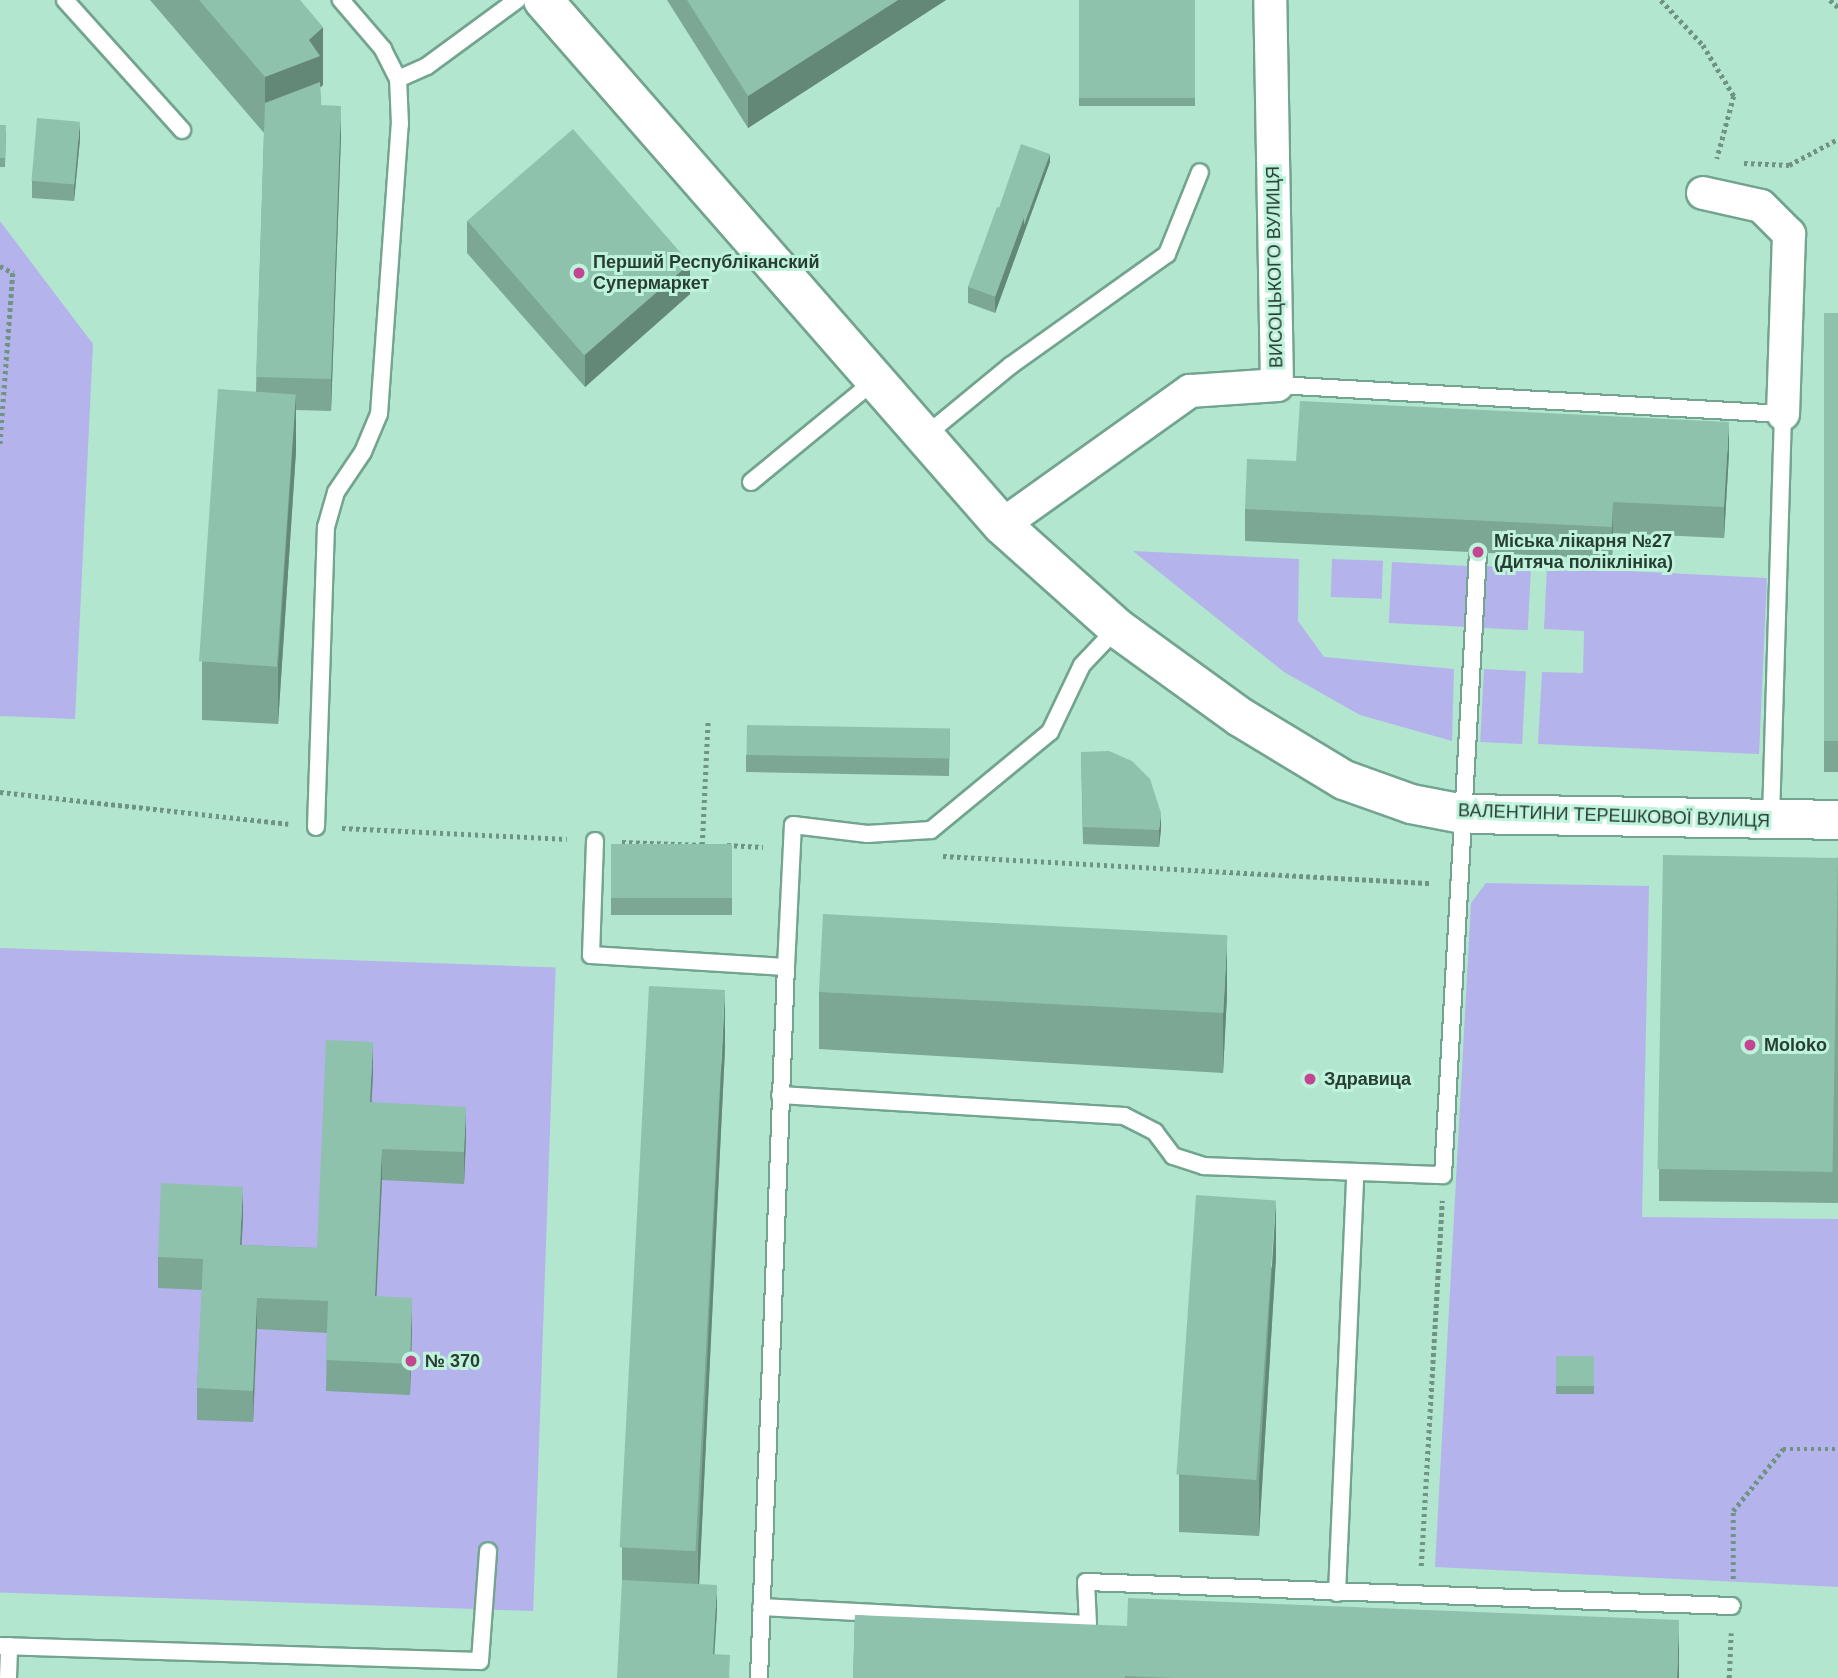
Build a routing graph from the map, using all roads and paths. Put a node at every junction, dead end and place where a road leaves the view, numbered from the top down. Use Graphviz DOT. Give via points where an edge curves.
graph roads {
  1 [pos="65,0"];
  2 [pos="341,0"];
  3 [pos="517,0"];
  4 [pos="543,0"];
  5 [pos="1270,0"];
  6 [pos="1661,0"];
  7 [pos="1830,0"];
  8 [pos="1838,7"];
  9 [pos="398,79"];
  10 [pos="182,130"];
  11 [pos="1838,139"];
  12 [pos="1729,162"];
  13 [pos="1741,163"];
  14 [pos="1200,172"];
  15 [pos="1703,193"];
  16 [pos="0,266"];
  17 [pos="877,379"];
  18 [pos="1277,385"];
  19 [pos="1783,414"];
  20 [pos="926,435"];
  21 [pos="0,445"];
  22 [pos="751,482"];
  23 [pos="1002,525"];
  24 [pos="1478,552"];
  25 [pos="1117,628"];
  26 [pos="708,720"];
  27 [pos="0,792"];
  28 [pos="1463,814"];
  29 [pos="1838,820"];
  30 [pos="1771,821"];
  31 [pos="316,827"];
  32 [pos="595,841"];
  33 [pos="702,845"];
  34 [pos="793,848"];
  35 [pos="932,855"];
  36 [pos="1459,885"];
  37 [pos="786,967"];
  38 [pos="780,1095"];
  39 [pos="1355,1173"];
  40 [pos="1443,1175"];
  41 [pos="1838,1449"];
  42 [pos="488,1551"];
  43 [pos="1420,1592"];
  44 [pos="1337,1594"];
  45 [pos="1732,1606"];
  46 [pos="761,1607"];
  47 [pos="4,1646"];
  48 [pos="8,1678"];
  49 [pos="760,1678"];
  50 [pos="1730,1678"];
  1 -- 10 [label="lane"];
  2 -- 9 [label="lane" via="383,49"];
  3 -- 9 [label="lane" via="427,66"];
  4 -- 17 [label="street, ВАЛЕНТИНИ ТЕРЕШКОВОЇ ВУЛИЦЯ"];
  5 -- 18 [label="street, ВИСОЦЬКОГО ВУЛИЦЯ"];
  6 -- 12 [label="path" via="1703,45 1734,96 1716,161"];
  7 -- 8 [label="path"];
  9 -- 31 [label="lane" via="400,124 379,414 363,452 336,492 326,527"];
  11 -- 13 [label="path" via="1789,166"];
  14 -- 20 [label="lane" via="1167,254 1010,366"];
  15 -- 19 [label="street" via="1761,206 1789,234"];
  16 -- 21 [label="path" via="13,273"];
  17 -- 20 [label="street, ВАЛЕНТИНИ ТЕРЕШКОВОЇ ВУЛИЦЯ"];
  17 -- 22 [label="lane"];
  18 -- 19 [label="lane"];
  18 -- 23 [label="street, ВИСОЦЬКОГО ВУЛИЦЯ" via="1190,391"];
  19 -- 30 [label="lane"];
  20 -- 23 [label="street, ВАЛЕНТИНИ ТЕРЕШКОВОЇ ВУЛИЦЯ"];
  23 -- 25 [label="street, ВАЛЕНТИНИ ТЕРЕШКОВОЇ ВУЛИЦЯ"];
  24 -- 28 [label="lane"];
  25 -- 28 [label="street, ВАЛЕНТИНИ ТЕРЕШКОВОЇ ВУЛИЦЯ" via="1240,717 1343,780 1411,804"];
  25 -- 34 [label="lane" via="1082,665 1050,733 931,830 867,834 793,825"];
  26 -- 33 [label="path"];
  27 -- 31 [label="path"];
  28 -- 30 [label="street, ВАЛЕНТИНИ ТЕРЕШКОВОЇ ВУЛИЦЯ"];
  28 -- 36 [label="lane"];
  29 -- 30 [label="street, ВАЛЕНТИНИ ТЕРЕШКОВОЇ ВУЛИЦЯ"];
  31 -- 32 [label="path"];
  32 -- 33 [label="path"];
  32 -- 37 [label="lane" via="591,955"];
  33 -- 34 [label="path"];
  34 -- 37 [label="lane"];
  35 -- 36 [label="path"];
  36 -- 40 [label="lane"];
  37 -- 38 [label="lane"];
  38 -- 39 [label="lane" via="1124,1116 1155,1132 1173,1156 1204,1166"];
  38 -- 46 [label="lane"];
  39 -- 40 [label="lane"];
  39 -- 44 [label="lane"];
  40 -- 43 [label="path"];
  41 -- 45 [label="path" via="1783,1448 1734,1511"];
  42 -- 47 [label="lane" via="480,1661"];
  43 -- 44 [label="lane"];
  43 -- 45 [label="lane"];
  44 -- 46 [label="lane" via="1086,1582 1088,1624"];
  45 -- 50 [label="path"];
  46 -- 49 [label="lane"];
  47 -- 48 [label="lane"];
}
